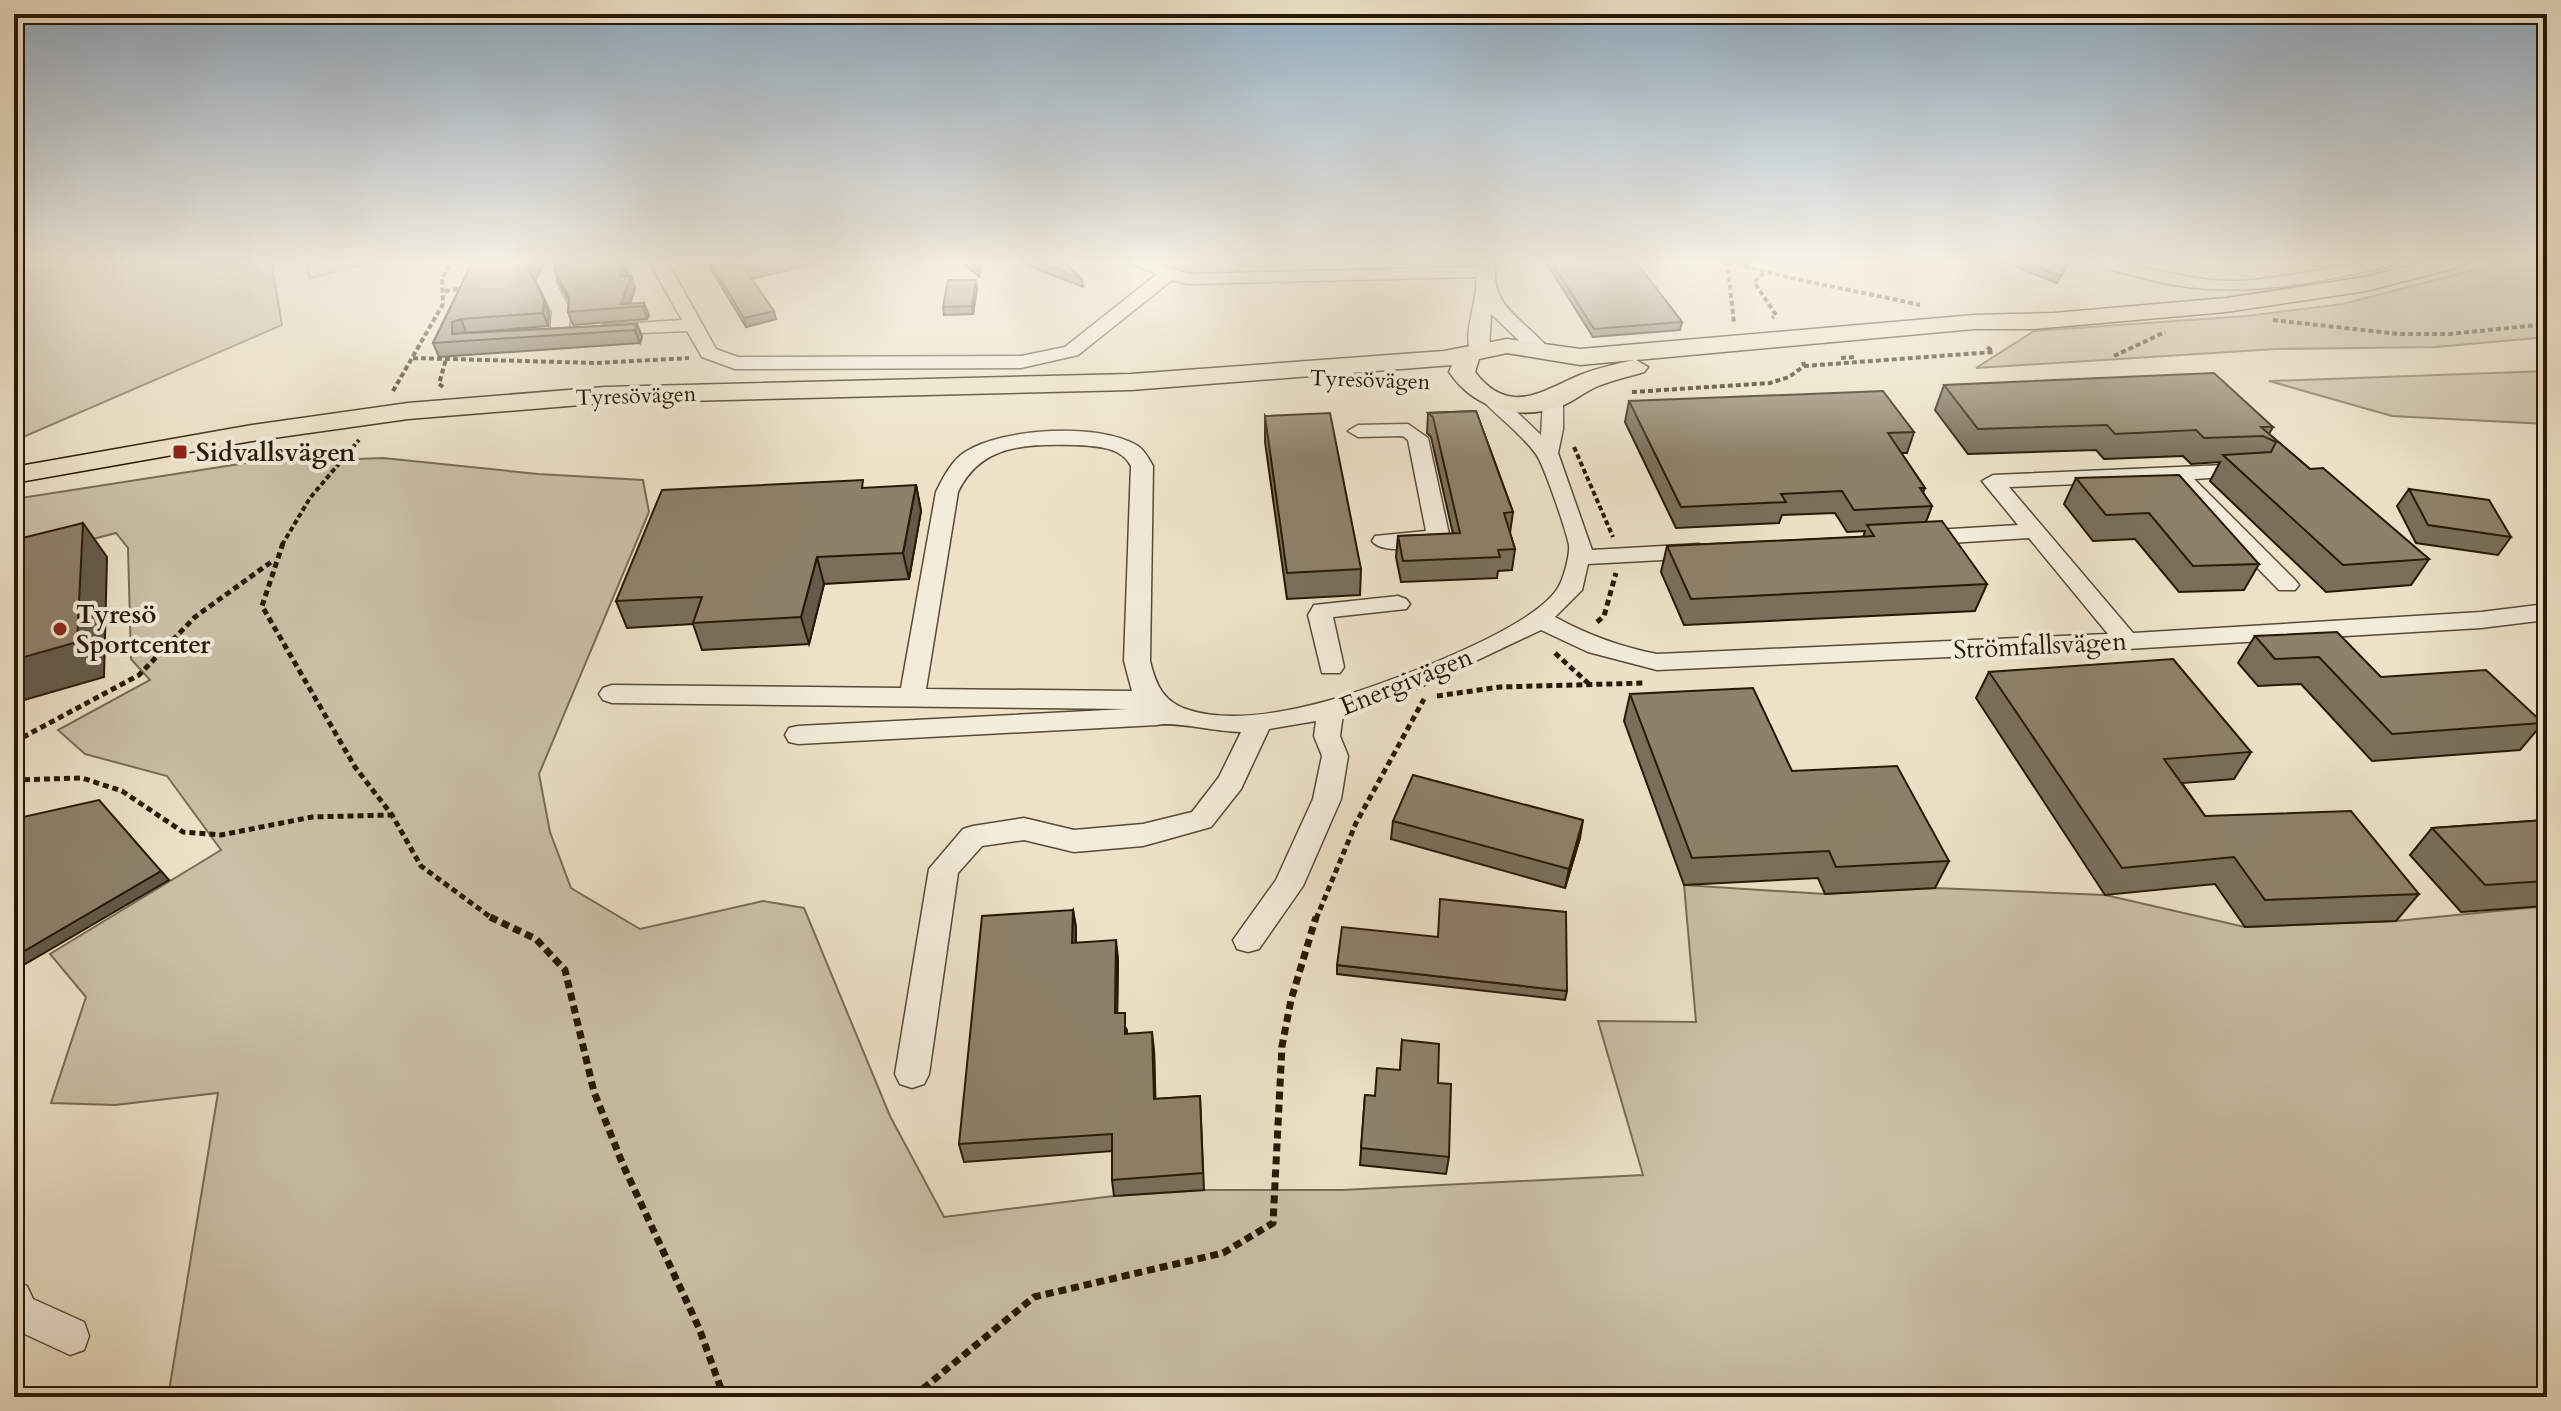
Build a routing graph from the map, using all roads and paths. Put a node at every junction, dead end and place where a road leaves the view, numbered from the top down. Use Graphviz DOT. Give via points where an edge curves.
graph roads {
  1 [pos="430,327"];
  2 [pos="566,327"];
  3 [pos="665,327"];
  4 [pos="692,327"];
  5 [pos="1104,327"];
  6 [pos="1479,327"];
  7 [pos="1509,327"];
  8 [pos="1733,327"];
  9 [pos="1919,327"];
  10 [pos="1986,327"];
  11 [pos="2331,327"];
  12 [pos="2519,327"];
  13 [pos="2167,330"];
  14 [pos="1733,332"];
  15 [pos="1985,345"];
  16 [pos="1548,353"];
  17 [pos="1473,354"];
  18 [pos="715,356"];
  19 [pos="2114,356"];
  20 [pos="413,358"];
  21 [pos="1801,360"];
  22 [pos="1804,366"];
  23 [pos="1263,375"];
  24 [pos="392,394"];
  25 [pos="1484,394"];
  26 [pos="1561,394"];
  27 [pos="1622,395"];
  28 [pos="367,431"];
  29 [pos="1358,431"];
  30 [pos="1547,453"];
  31 [pos="2249,470"];
  32 [pos="2177,474"];
  33 [pos="14,475"];
  34 [pos="2034,531"];
  35 [pos="1896,539"];
  36 [pos="1383,541"];
  37 [pos="1726,549"];
  38 [pos="1578,558"];
  39 [pos="272,561"];
  40 [pos="2287,585"];
  41 [pos="1398,604"];
  42 [pos="2547,612"];
  43 [pos="1541,620"];
  44 [pos="2127,641"];
  45 [pos="1554,652"];
  46 [pos="1331,667"];
  47 [pos="1653,683"];
  48 [pos="1589,685"];
  49 [pos="612,694"];
  50 [pos="912,697"];
  51 [pos="1149,700"];
  52 [pos="1331,709"];
  53 [pos="1180,716"];
  54 [pos="1258,723"];
  55 [pos="798,735"];
  56 [pos="14,742"];
  57 [pos="14,780"];
  58 [pos="392,815"];
  59 [pos="1248,940"];
  60 [pos="912,1074"];
  61 [pos="14,1299"];
  62 [pos="70,1336"];
  63 [pos="724,1397"];
  64 [pos="913,1397"];
  1 -- 20 [label="path"];
  2 -- 3 [label="street" via="566,334"];
  4 -- 18 [label="street"];
  5 -- 18 [label="street" via="1052,357 1021,362 765,364"];
  6 -- 17 [label="street"];
  7 -- 16 [label="street"];
  8 -- 14 [label="path"];
  9 -- 16 [label="main road, Tyresövägen" via="1580,357"];
  10 -- 26 [label="main road, Tyresövägen" via="1639,365"];
  11 -- 12 [label="path" via="2450,334"];
  13 -- 19 [label="path"];
  15 -- 22 [label="path" via="1993,352"];
  16 -- 17 [label="main road, Tyresövägen" via="1507,346"];
  16 -- 26 [label="main road" via="1572,372"];
  17 -- 23 [label="main road, Tyresövägen"];
  17 -- 25 [label="main road, Tyresövägen" via="1462,372"];
  18 -- 20 [label="path" via="596,363"];
  20 -- 24 [label="path"];
  21 -- 22 [label="path"];
  22 -- 27 [label="path" via="1792,377 1762,384 1646,389"];
  23 -- 25 [label="main road, Tyresövägen" via="1408,378"];
  23 -- 33 [label="main road, Tyresövägen" via="574,397 394,413"];
  25 -- 26 [label="main road, Tyresövägen" via="1523,405"];
  25 -- 30 [label="street, Energivägen"];
  26 -- 30 [label="street, Energivägen"];
  28 -- 39 [label="path" via="289,524"];
  29 -- 36 [label="street" via="1408,430 1418,438 1438,534 1424,541"];
  30 -- 38 [label="street, Energivägen" via="1581,548"];
  31 -- 32 [label="street"];
  32 -- 34 [label="street" via="1993,481"];
  32 -- 40 [label="street"];
  34 -- 35 [label="street"];
  34 -- 44 [label="street"];
  37 -- 38 [label="street"];
  38 -- 43 [label="street, Energivägen" via="1570,590"];
  39 -- 56 [label="path" via="195,617 139,675"];
  39 -- 58 [label="path" via="262,606 355,767"];
  41 -- 46 [label="street" via="1323,610"];
  42 -- 44 [label="street, Strömfallsvägen"];
  43 -- 44 [label="street, Strömfallsvägen" via="1611,654 1657,662"];
  43 -- 52 [label="street, Energivägen" via="1416,679"];
  45 -- 48 [label="path"];
  47 -- 48 [label="path"];
  48 -- 64 [label="path" via="1500,687 1424,698 1338,861 1306,950 1282,1046 1273,1223 1223,1253 1034,1297"];
  49 -- 50 [label="street"];
  50 -- 51 [label="street"];
  50 -- 51 [label="street" via="947,492 957,471 974,455 1006,444 1055,438 1119,446 1134,452 1142,466 1137,661 1138,682"];
  51 -- 53 [label="street"];
  52 -- 54 [label="street"];
  52 -- 59 [label="street, Energivägen" via="1327,736 1335,756 1327,799 1288,886"];
  53 -- 54 [label="street" via="1212,725"];
  53 -- 55 [label="street"];
  54 -- 60 [label="street" via="1231,782 1201,820 1143,835 1074,841 1024,829 973,837 944,869"];
  57 -- 58 [label="path" via="82,778 122,791 183,832 221,835 312,817"];
  58 -- 63 [label="path" via="421,866 495,920 536,939 565,970 594,1092 699,1328"];
  61 -- 62 [label="street" via="20,1312"];
}
